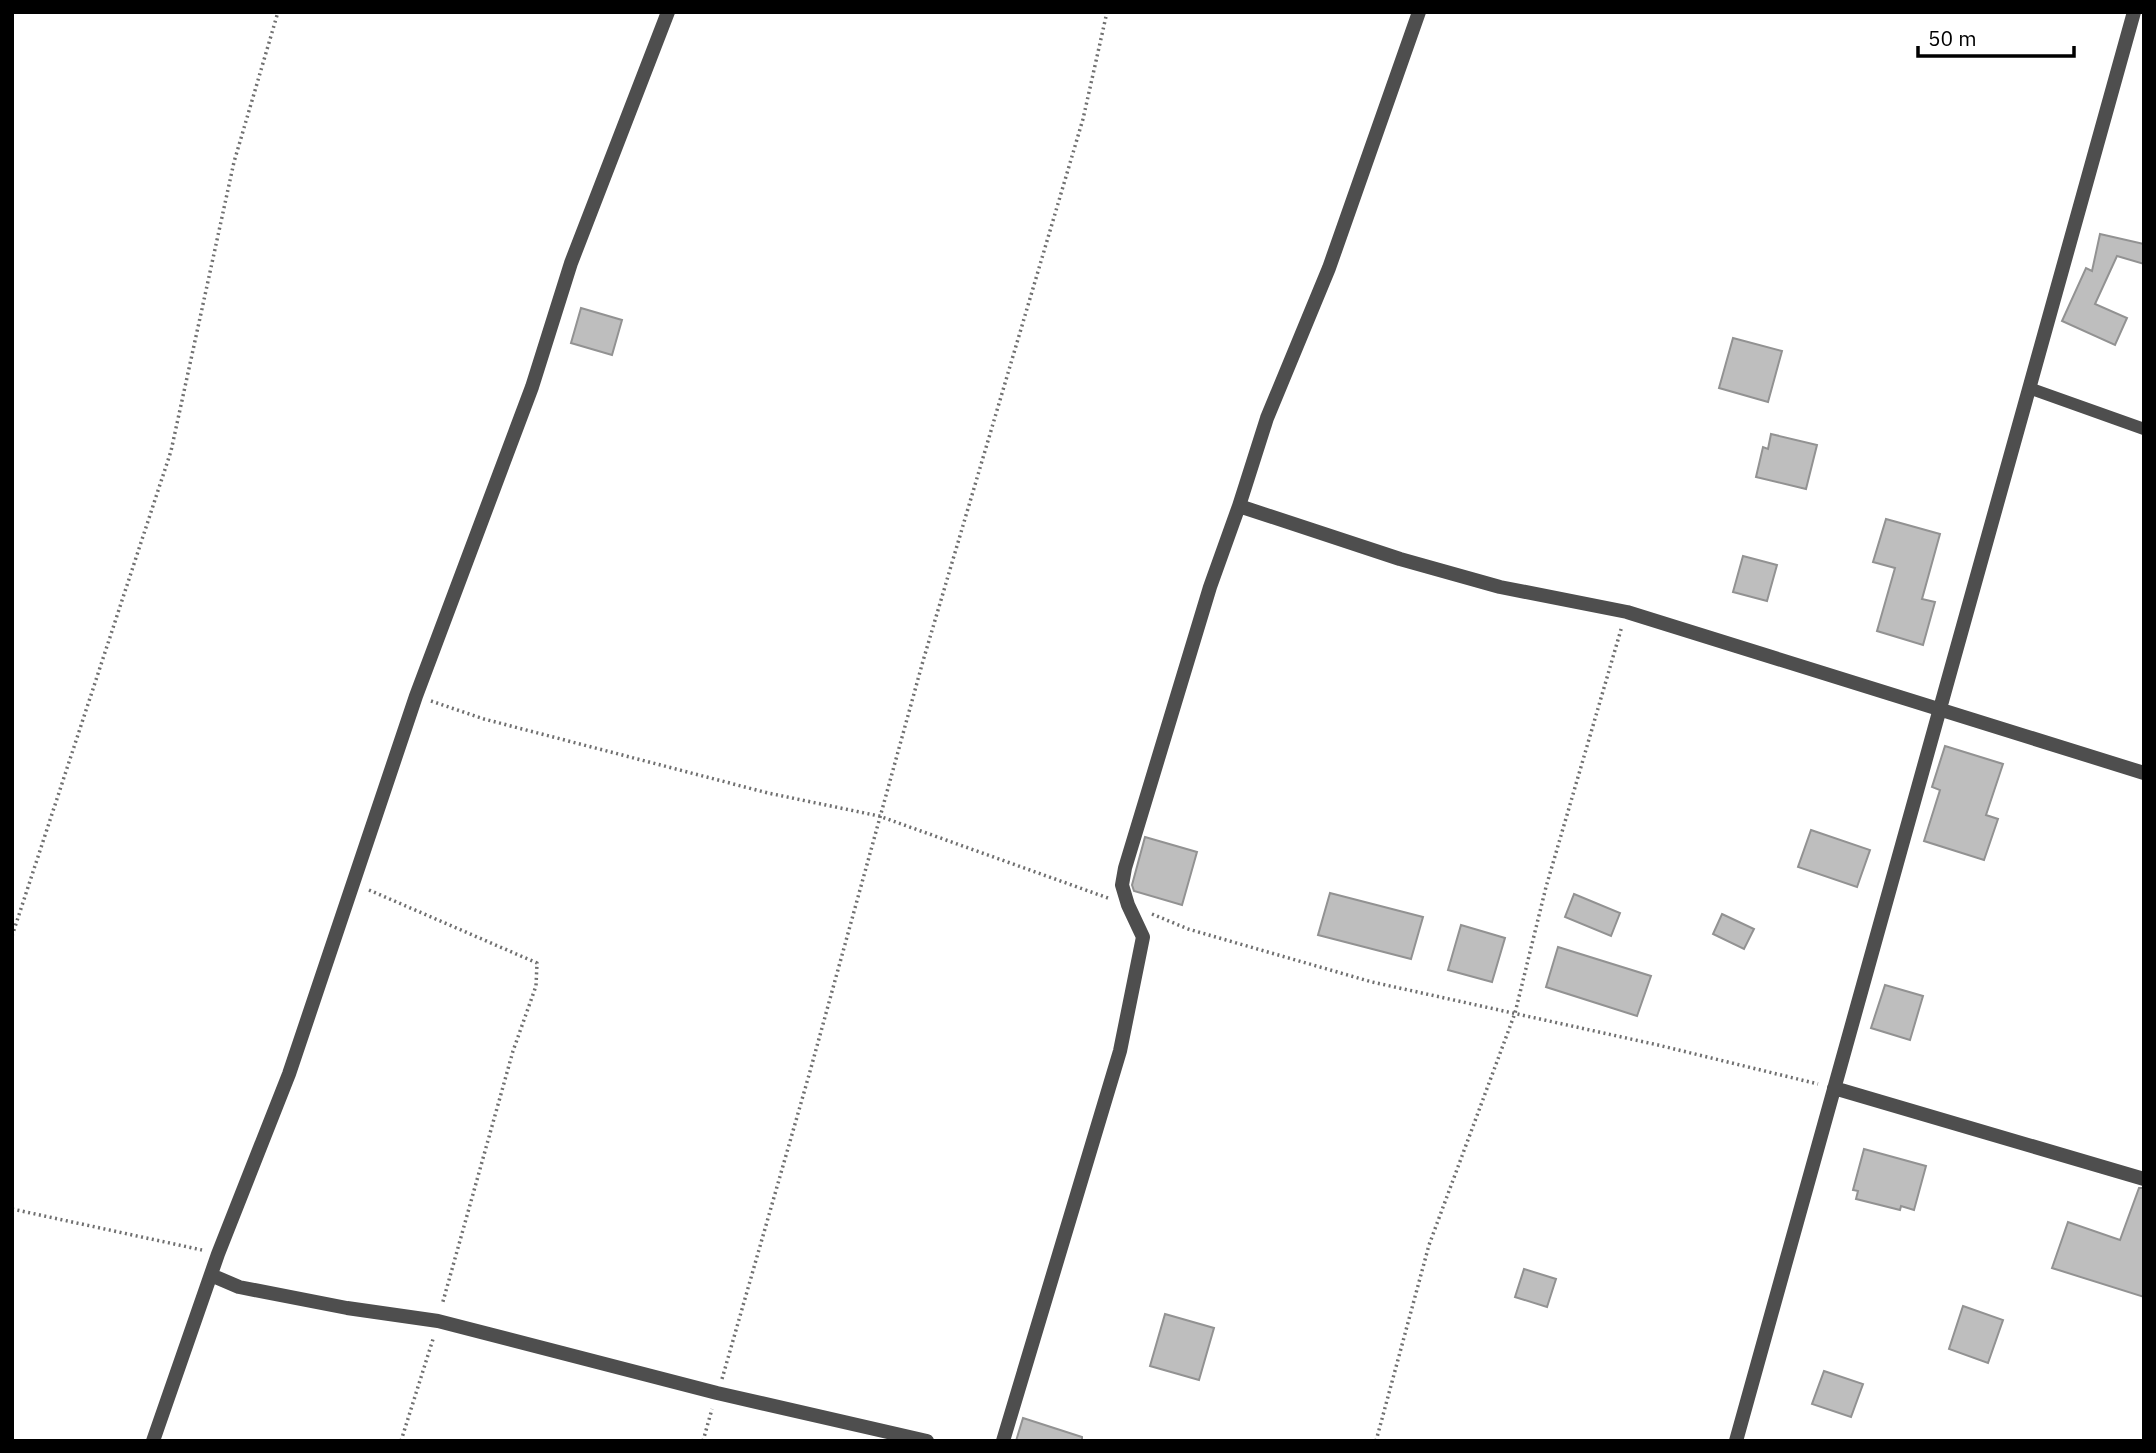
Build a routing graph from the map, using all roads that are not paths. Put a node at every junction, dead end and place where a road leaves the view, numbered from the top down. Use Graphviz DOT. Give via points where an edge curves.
graph roads {
  1 [pos="668,12"];
  2 [pos="1419,12"];
  3 [pos="2134,12"];
  4 [pos="2029,388"];
  5 [pos="2144,429"];
  6 [pos="1239,506"];
  7 [pos="1940,709"];
  8 [pos="2144,773"];
  9 [pos="1834,1088"];
  10 [pos="2144,1179"];
  11 [pos="211,1275"];
  12 [pos="153,1441"];
  13 [pos="927,1441"];
  14 [pos="1003,1441"];
  15 [pos="1736,1441"];
  1 -- 11 [label="street" via="571,263 533,387 421,684 289,1074"];
  2 -- 6 [label="street" via="1329,268 1267,418"];
  3 -- 4 [label="street"];
  4 -- 5 [label="lane"];
  4 -- 7 [label="street"];
  6 -- 7 [label="street" via="1399,559 1500,587 1627,612"];
  6 -- 14 [label="street" via="1125,868 1122,886 1143,937 1120,1051"];
  7 -- 8 [label="street"];
  7 -- 9 [label="street"];
  9 -- 10 [label="street"];
  9 -- 15 [label="street"];
  11 -- 12 [label="street"];
  11 -- 13 [label="street" via="239,1287 438,1321"];
}
